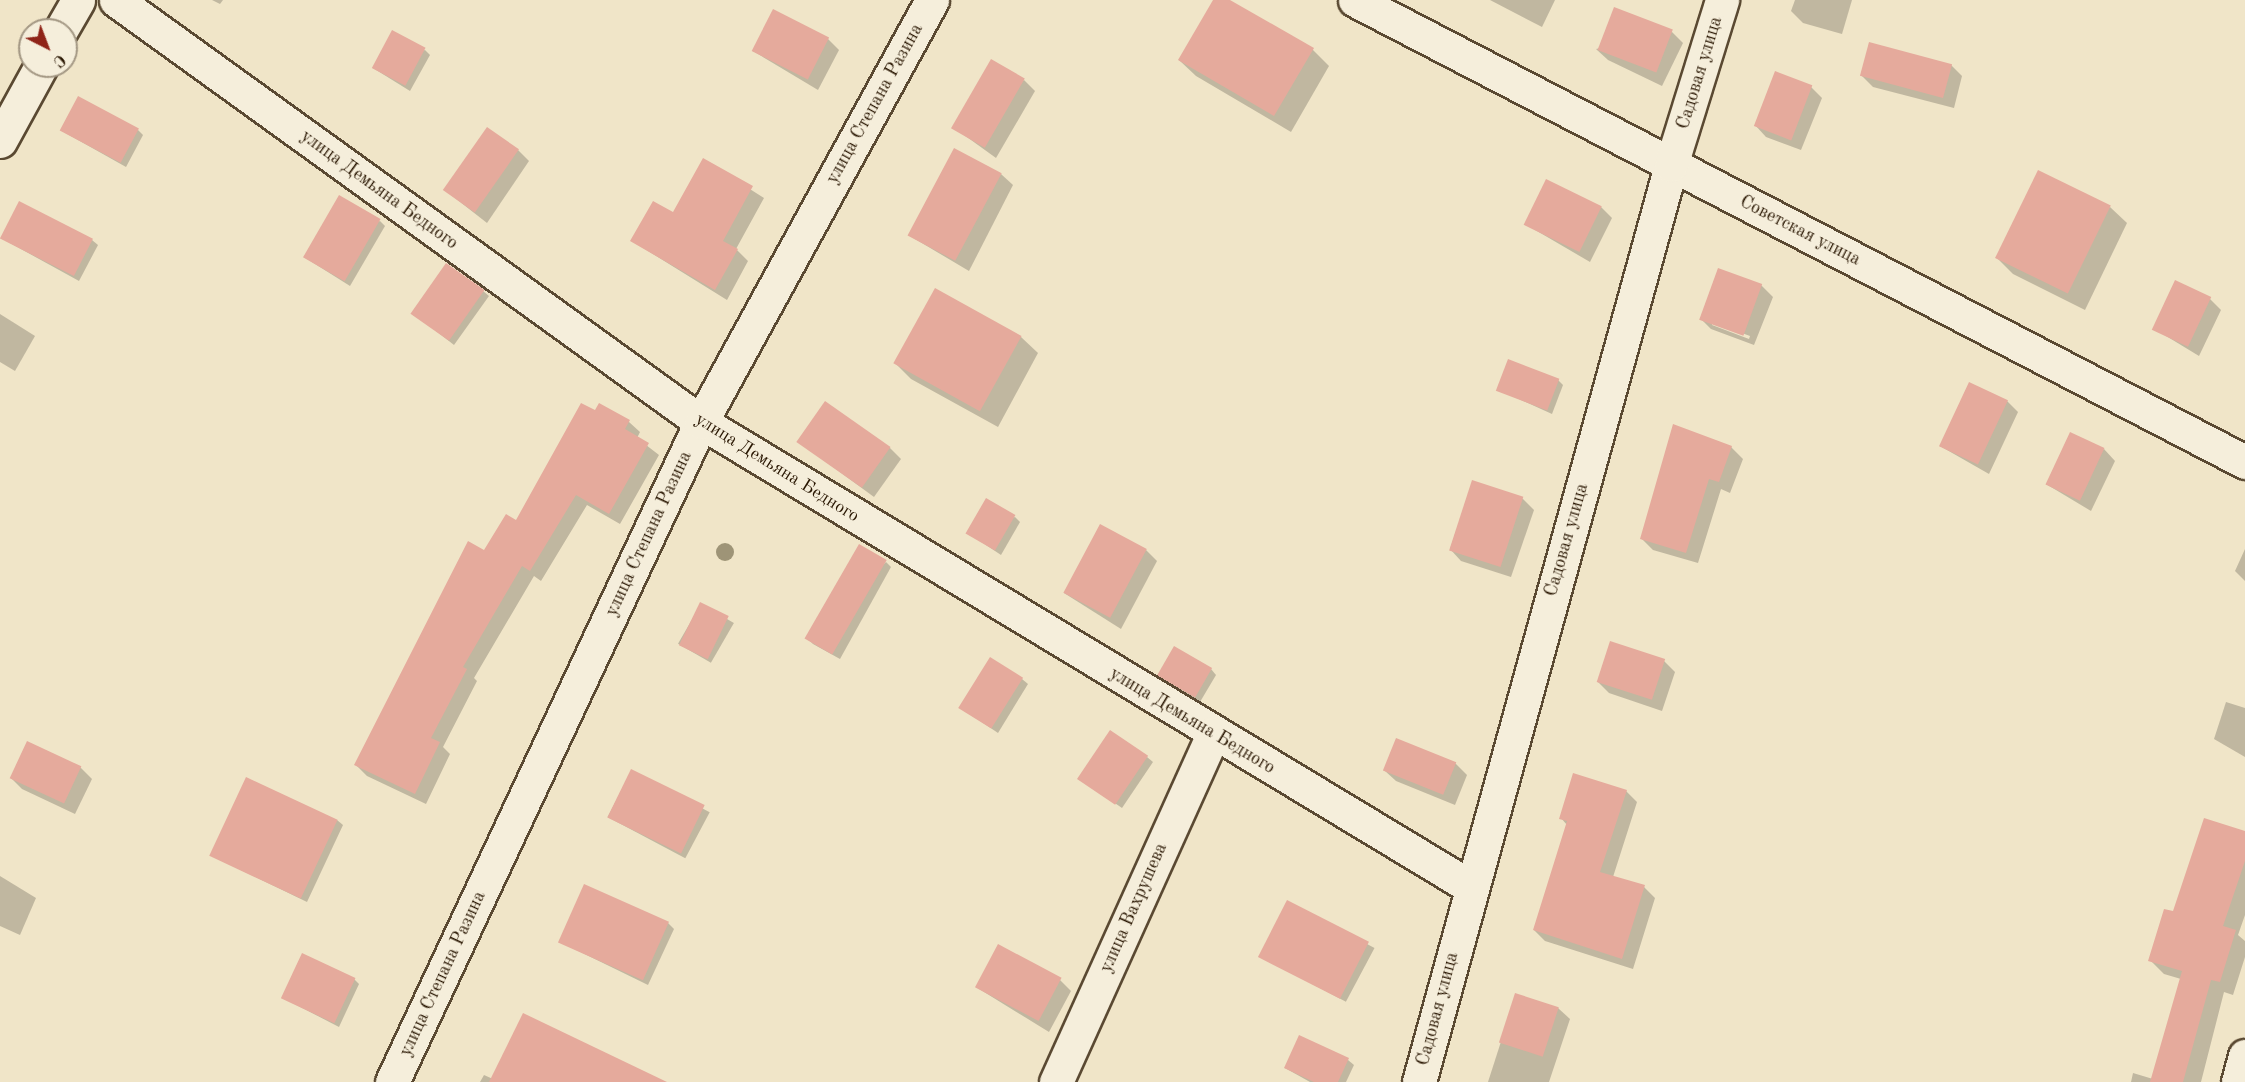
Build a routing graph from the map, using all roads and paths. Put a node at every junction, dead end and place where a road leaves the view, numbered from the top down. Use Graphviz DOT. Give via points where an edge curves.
graph roads {
  1 [pos="78,0"];
  2 [pos="116,0"];
  3 [pos="932,0"];
  4 [pos="1355,0"];
  5 [pos="1722,0"];
  6 [pos="68,18"];
  7 [pos="34,78"];
  8 [pos="0,141"];
  9 [pos="1671,165"];
  10 [pos="701,422"];
  11 [pos="2245,462"];
  12 [pos="1213,734"];
  13 [pos="1471,887"];
  14 [pos="2245,1056"];
  15 [pos="392,1082"];
  16 [pos="1056,1082"];
  17 [pos="1419,1082"];
  18 [pos="2238,1082"];
  1 -- 6 [label="street"];
  2 -- 10 [label="street, улица Демьяна Бедного"];
  3 -- 10 [label="street, улица Степана Разина"];
  4 -- 9 [label="street, Советская улица"];
  5 -- 9 [label="street, Садовая улица"];
  7 -- 8 [label="street"];
  9 -- 11 [label="street, Советская улица"];
  9 -- 13 [label="street, Садовая улица"];
  10 -- 12 [label="street, улица Демьяна Бедного"];
  10 -- 15 [label="street, улица Степана Разина"];
  12 -- 13 [label="street, улица Демьяна Бедного"];
  12 -- 16 [label="street, улица Вахрушева"];
  13 -- 17 [label="street, Садовая улица"];
  14 -- 18 [label="street"];
}
